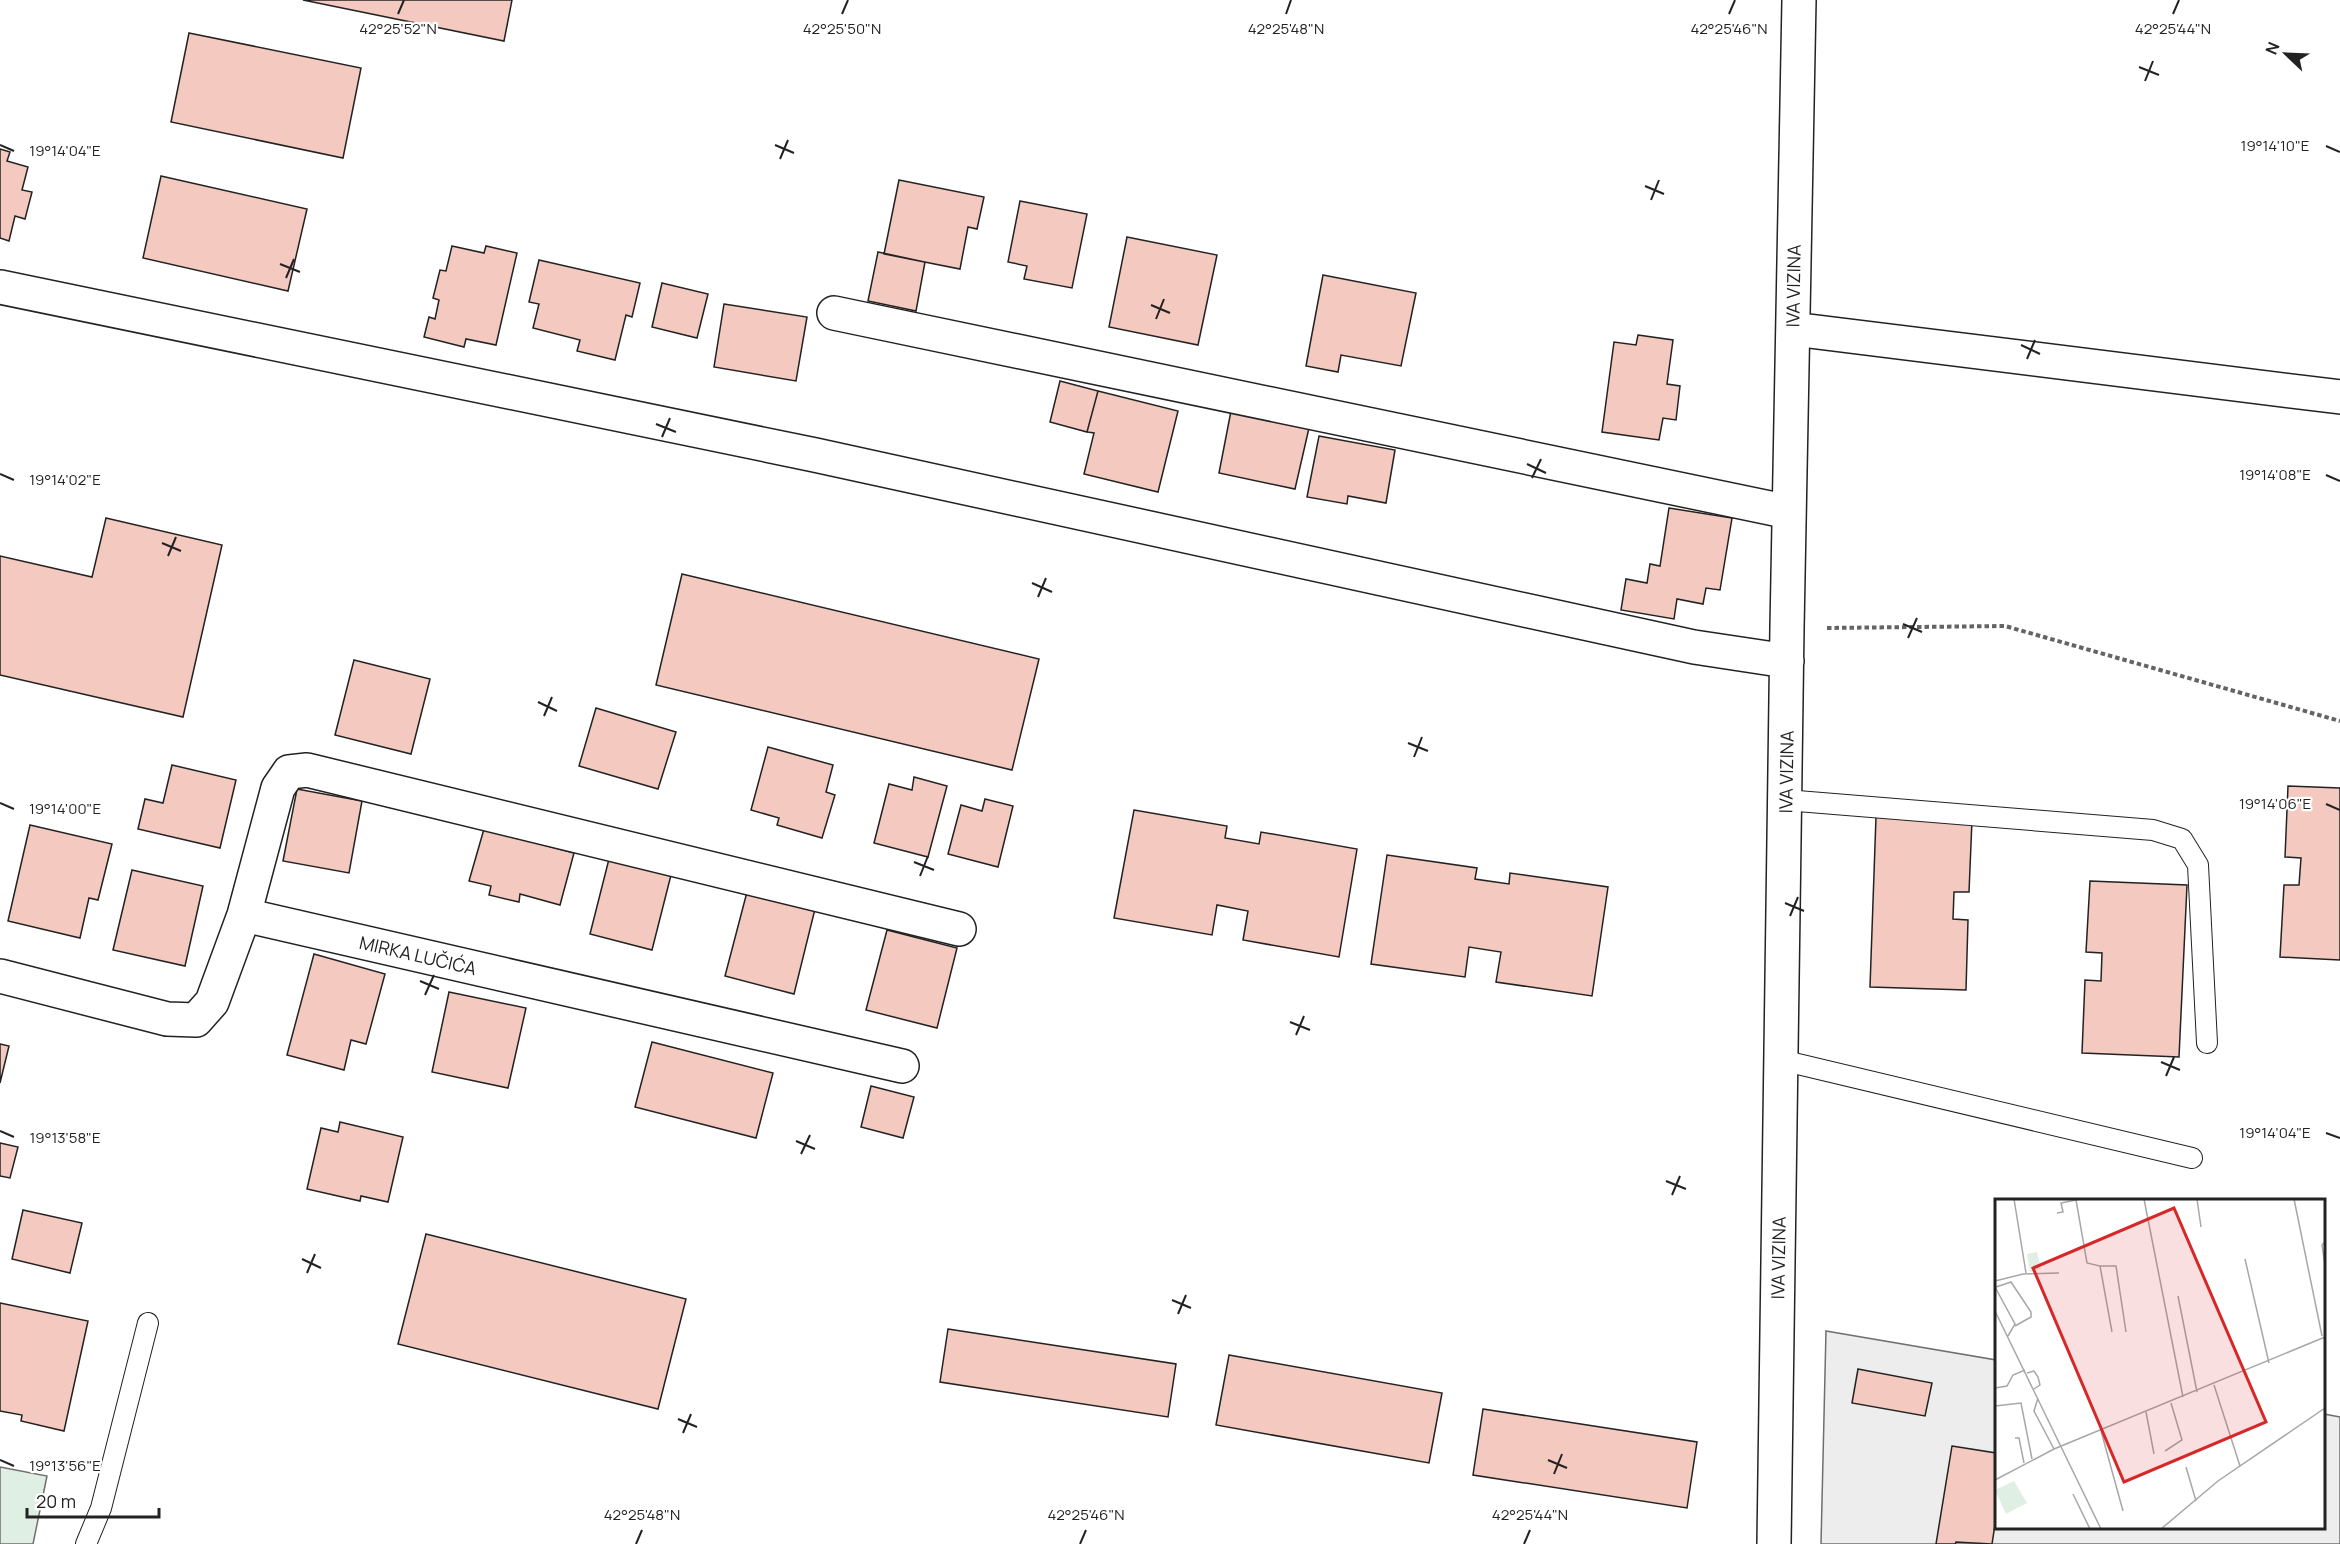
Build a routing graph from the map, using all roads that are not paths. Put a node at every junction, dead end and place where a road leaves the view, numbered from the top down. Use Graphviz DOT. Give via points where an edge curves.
graph roads {
  1 [pos="1799,0"];
  2 [pos="0,287"];
  3 [pos="834,313"];
  4 [pos="1793,329"];
  5 [pos="2340,397"];
  6 [pos="1789,512"];
  7 [pos="1786,661"];
  8 [pos="1785,800"];
  9 [pos="244,915"];
  10 [pos="959,929"];
  11 [pos="0,976"];
  12 [pos="2207,1043"];
  13 [pos="1781,1060"];
  14 [pos="902,1066"];
  15 [pos="2192,1158"];
  16 [pos="148,1323"];
  17 [pos="86,1544"];
  18 [pos="1774,1544"];
  1 -- 4 [label="street, IVA VIZINA"];
  2 -- 7 [label="street" via="826,457 1694,647"];
  3 -- 6 [label="street"];
  4 -- 5 [label="street"];
  4 -- 6 [label="street, IVA VIZINA"];
  6 -- 7 [label="street, IVA VIZINA"];
  7 -- 8 [label="street, IVA VIZINA"];
  8 -- 12 [label="lane" via="2153,830 2182,839 2198,865"];
  8 -- 13 [label="street, IVA VIZINA"];
  9 -- 10 [label="street" via="278,788 289,772 307,770"];
  9 -- 11 [label="street" via="212,1002 196,1020 167,1019"];
  9 -- 14 [label="street, MIRKA LUČIĆA"];
  13 -- 15 [label="lane"];
  13 -- 18 [label="street, IVA VIZINA"];
  16 -- 17 [label="lane" via="101,1508"];
}
